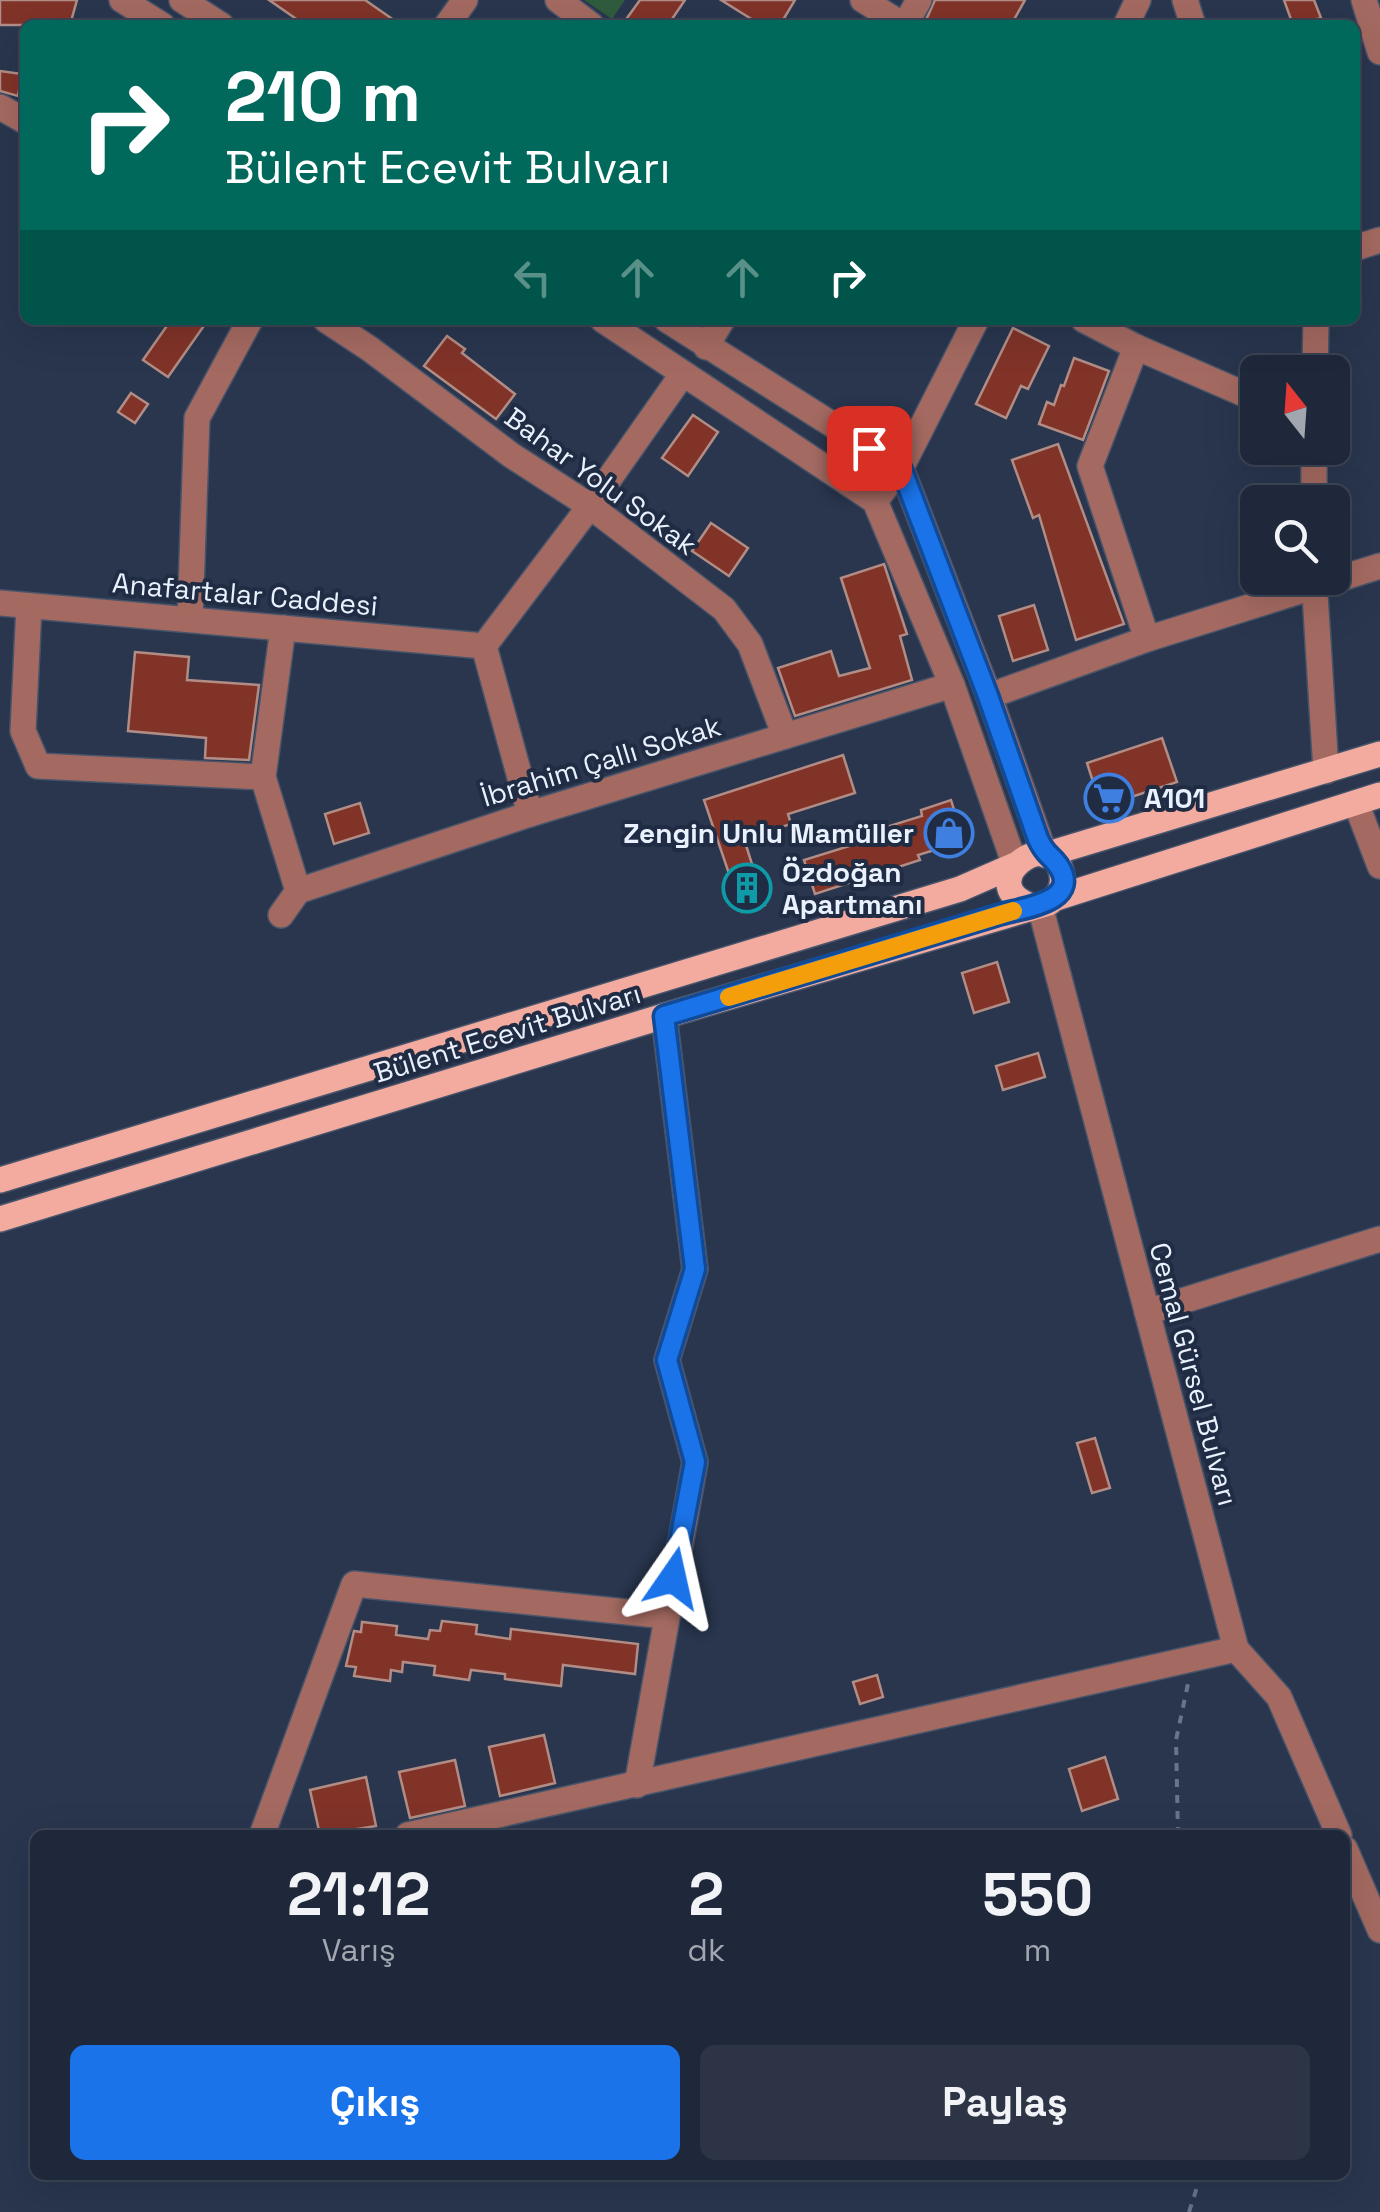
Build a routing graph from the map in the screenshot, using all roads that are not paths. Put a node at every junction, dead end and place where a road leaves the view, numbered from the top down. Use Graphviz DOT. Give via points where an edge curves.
graph roads {
  1 [pos="122,0"];
  2 [pos="182,0"];
  3 [pos="558,0"];
  4 [pos="862,0"];
  5 [pos="1364,0"];
  6 [pos="154,20"];
  7 [pos="214,20"];
  8 [pos="584,20"];
  9 [pos="896,20"];
  10 [pos="1380,52"];
  11 [pos="247,325"];
  12 [pos="333,325"];
  13 [pos="609,325"];
  14 [pos="674,325"];
  15 [pos="719,325"];
  16 [pos="973,325"];
  17 [pos="1094,325"];
  18 [pos="1316,325"];
  19 [pos="706,346"];
  20 [pos="1136,347"];
  21 [pos="1315,355"];
  22 [pos="682,376"];
  23 [pos="1240,392"];
  24 [pos="901,468"];
  25 [pos="875,501"];
  26 [pos="590,506"];
  27 [pos="1380,566"];
  28 [pos="1350,574"];
  29 [pos="1278,595"];
  30 [pos="1315,595"];
  31 [pos="0,603"];
  32 [pos="29,606"];
  33 [pos="190,619"];
  34 [pos="283,628"];
  35 [pos="1147,639"];
  36 [pos="484,646"];
  37 [pos="952,686"];
  38 [pos="988,696"];
  39 [pos="785,736"];
  40 [pos="1380,754"];
  41 [pos="1326,771"];
  42 [pos="262,777"];
  43 [pos="1368,799"];
  44 [pos="530,814"];
  45 [pos="1045,855"];
  46 [pos="1015,864"];
  47 [pos="1380,866"];
  48 [pos="298,891"];
  49 [pos="1042,903"];
  50 [pos="280,915"];
  51 [pos="664,1016"];
  52 [pos="0,1180"];
  53 [pos="0,1219"];
  54 [pos="1380,1239"];
  55 [pos="1147,1312"];
  56 [pos="666,1616"];
  57 [pos="1236,1649"];
  58 [pos="637,1785"];
  59 [pos="264,1830"];
  60 [pos="431,1830"];
  61 [pos="1337,1830"];
  62 [pos="1350,1861"];
  63 [pos="1380,1930"];
  1 -- 6 [label="street"];
  2 -- 7 [label="street"];
  3 -- 8 [label="street"];
  4 -- 9 [label="street"];
  5 -- 10 [label="street"];
  11 -- 33 [label="street" via="198,418"];
  12 -- 26 [label="street, Bahar Yolu Sokak"];
  13 -- 22 [label="street"];
  14 -- 19 [label="street"];
  15 -- 19 [label="street"];
  16 -- 24 [label="street"];
  17 -- 20 [label="street"];
  18 -- 21 [label="street"];
  19 -- 24 [label="street"];
  20 -- 23 [label="street"];
  20 -- 35 [label="street" via="1090,466"];
  22 -- 25 [label="street"];
  22 -- 26 [label="street"];
  24 -- 25 [label="street"];
  24 -- 38 [label="street"];
  25 -- 37 [label="street"];
  26 -- 36 [label="street"];
  26 -- 39 [label="street, Bahar Yolu Sokak" via="724,609 750,644"];
  27 -- 28 [label="street"];
  29 -- 35 [label="street"];
  30 -- 41 [label="street"];
  31 -- 32 [label="street, Anafartalar Caddesi"];
  32 -- 33 [label="street, Anafartalar Caddesi"];
  32 -- 42 [label="street" via="23,731 38,766"];
  33 -- 34 [label="street, Anafartalar Caddesi"];
  34 -- 36 [label="street, Anafartalar Caddesi"];
  34 -- 42 [label="street"];
  35 -- 38 [label="street"];
  36 -- 44 [label="street"];
  37 -- 39 [label="street, İbrahim Çallı Sokak"];
  37 -- 46 [label="street"];
  38 -- 45 [label="street"];
  39 -- 44 [label="street, İbrahim Çallı Sokak"];
  40 -- 41 [label="main road"];
  41 -- 45 [label="main road"];
  42 -- 48 [label="street"];
  43 -- 47 [label="street"];
  43 -- 49 [label="main road, Bülent Ecevit Bulvarı"];
  44 -- 48 [label="street, İbrahim Çallı Sokak"];
  45 -- 46 [label="main road"];
  45 -- 49 [label="main road" via="1062,882"];
  46 -- 49 [label="main road" via="1016,897"];
  46 -- 52 [label="main road" via="960,889"];
  48 -- 50 [label="street"];
  49 -- 51 [label="main road, Bülent Ecevit Bulvarı"];
  49 -- 55 [label="street, Cemal Gürsel Bulvarı"];
  51 -- 53 [label="main road, Bülent Ecevit Bulvarı"];
  51 -- 56 [label="street" via="695,1269 667,1360 695,1462"];
  54 -- 55 [label="street"];
  55 -- 57 [label="street, Cemal Gürsel Bulvarı"];
  56 -- 58 [label="street"];
  56 -- 59 [label="street" via="354,1584"];
  57 -- 58 [label="street"];
  57 -- 61 [label="street, Cemal Gürsel Bulvarı" via="1279,1697"];
  58 -- 60 [label="street"];
  62 -- 63 [label="street"];
}
